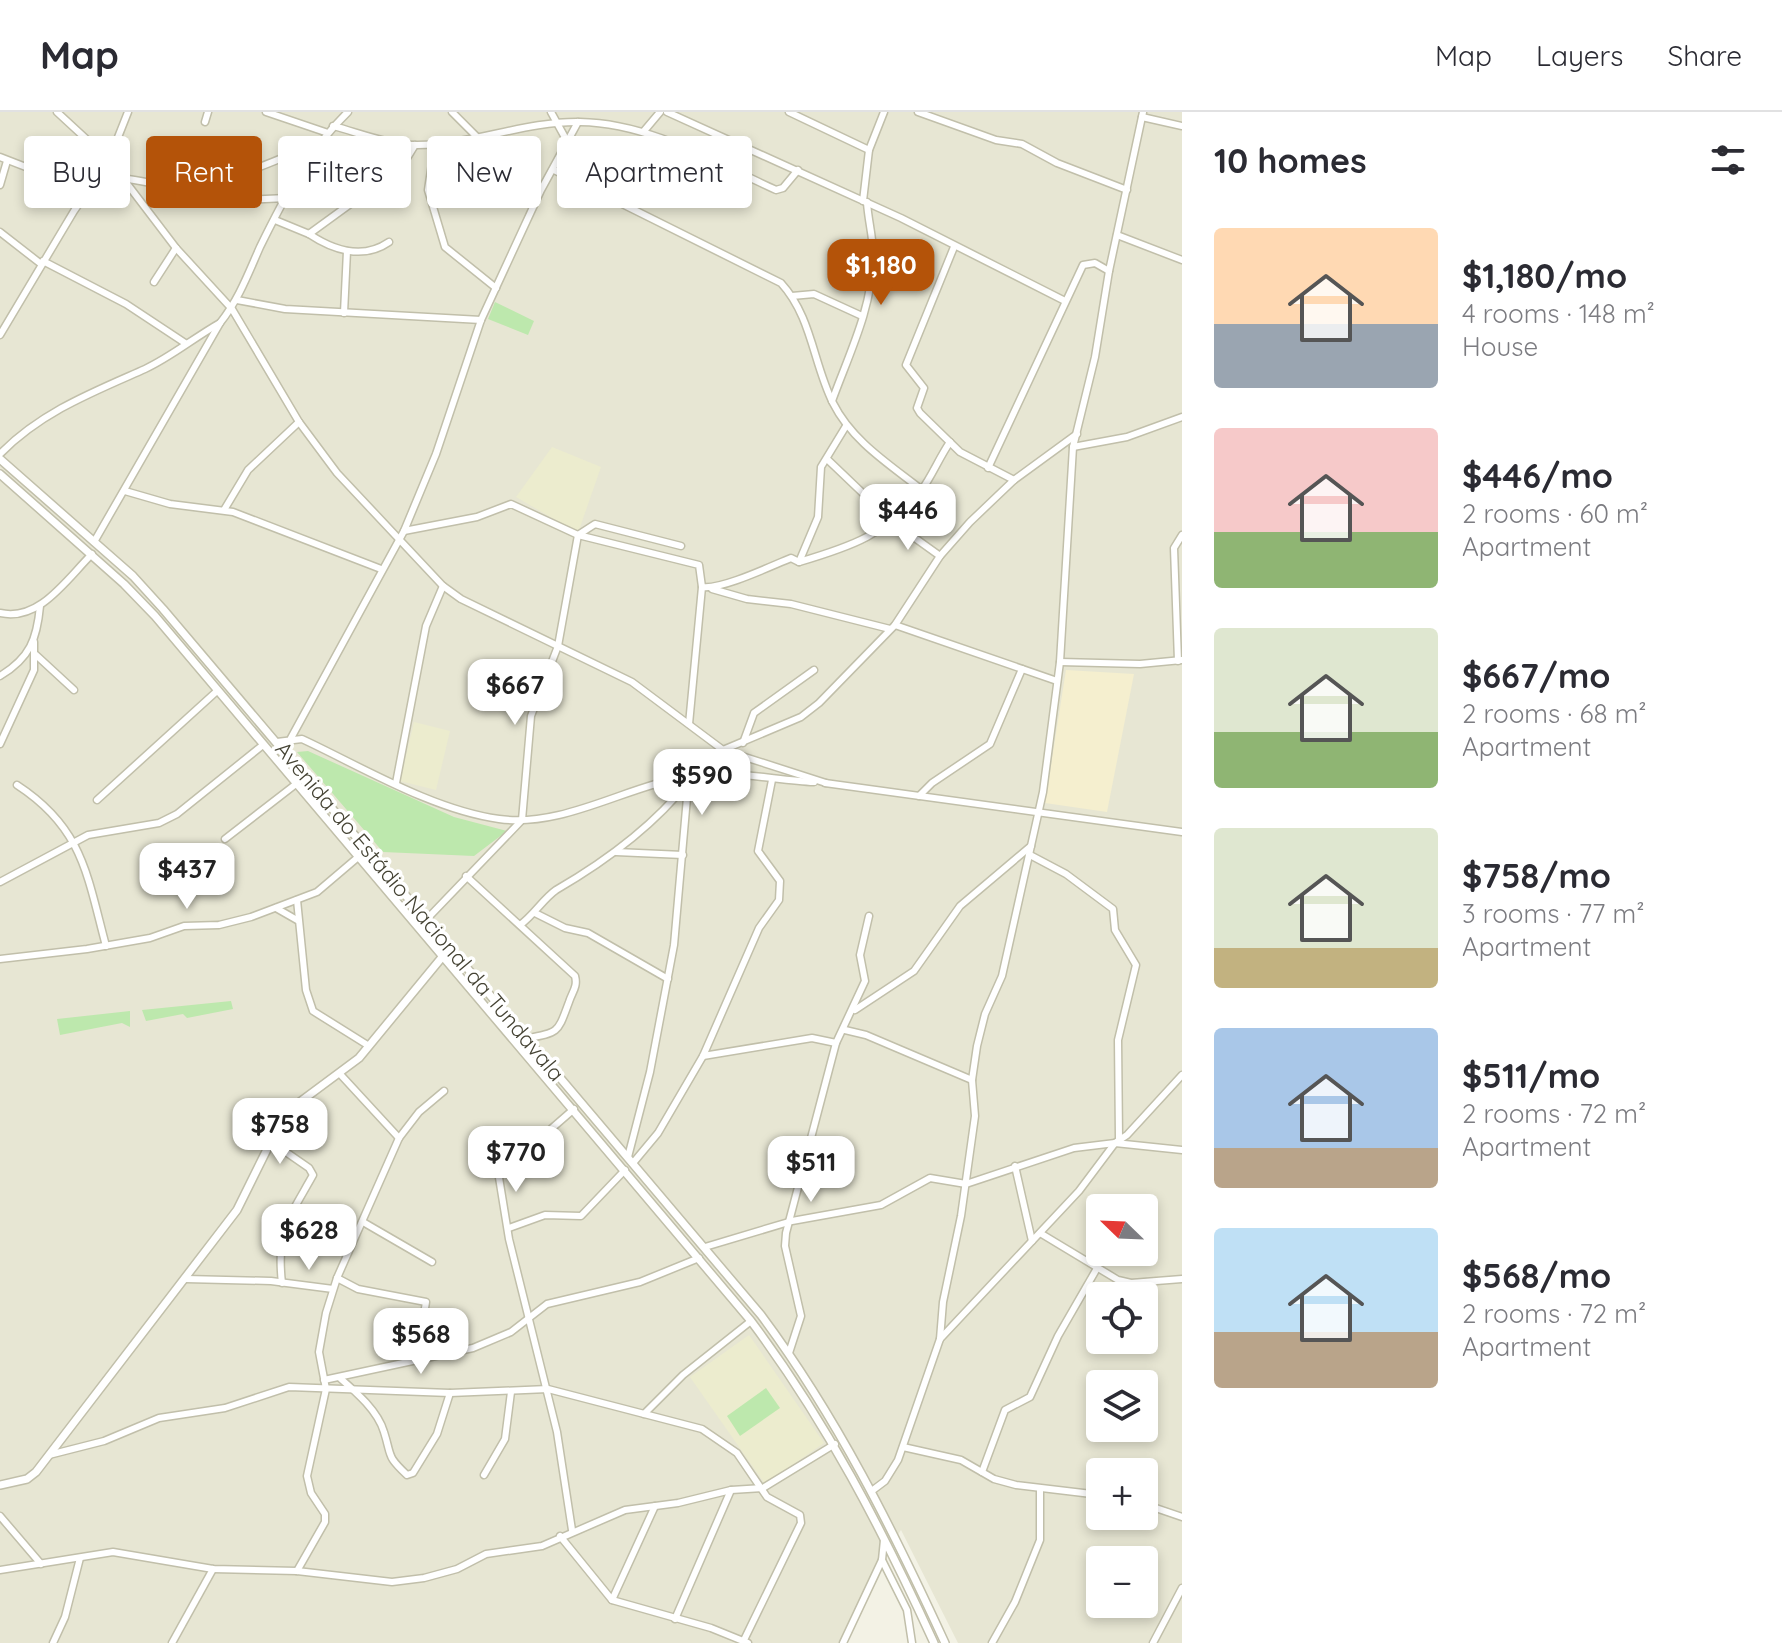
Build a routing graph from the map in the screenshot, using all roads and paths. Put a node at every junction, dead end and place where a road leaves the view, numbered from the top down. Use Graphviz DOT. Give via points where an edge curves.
graph roads {
  1 [pos="57,112"];
  2 [pos="128,112"];
  3 [pos="208,112"];
  4 [pos="266,112"];
  5 [pos="348,112"];
  6 [pos="452,112"];
  7 [pos="551,112"];
  8 [pos="584,112"];
  9 [pos="667,112"];
  10 [pos="789,112"];
  11 [pos="884,112"];
  12 [pos="918,112"];
  13 [pos="658,113"];
  14 [pos="1142,114"];
  15 [pos="205,122"];
  16 [pos="580,122"];
  17 [pos="555,123"];
  18 [pos="333,126"];
  19 [pos="1182,126"];
  20 [pos="644,131"];
  21 [pos="328,133"];
  22 [pos="83,136"];
  23 [pos="118,136"];
  24 [pos="326,136"];
  25 [pos="476,136"];
  26 [pos="488,136"];
  27 [pos="563,136"];
  28 [pos="572,136"];
  29 [pos="427,144"];
  30 [pos="415,145"];
  31 [pos="869,150"];
  32 [pos="4,159"];
  33 [pos="278,159"];
  34 [pos="557,164"];
  35 [pos="24,167"];
  36 [pos="554,170"];
  37 [pos="798,170"];
  38 [pos="130,179"];
  39 [pos="0,185"];
  40 [pos="130,188"];
  41 [pos="1127,190"];
  42 [pos="865,202"];
  43 [pos="76,208"];
  44 [pos="282,208"];
  45 [pos="433,208"];
  46 [pos="275,220"];
  47 [pos="0,232"];
  48 [pos="309,234"];
  49 [pos="1117,235"];
  50 [pos="389,242"];
  51 [pos="954,247"];
  52 [pos="176,248"];
  53 [pos="347,251"];
  54 [pos="1182,260"];
  55 [pos="42,262"];
  56 [pos="1109,271"];
  57 [pos="154,282"];
  58 [pos="496,288"];
  59 [pos="792,296"];
  60 [pos="237,300"];
  61 [pos="1065,301"];
  62 [pos="232,309"];
  63 [pos="344,313"];
  64 [pos="862,316"];
  65 [pos="481,320"];
  66 [pos="220,323"];
  67 [pos="0,335"];
  68 [pos="185,343"];
  69 [pos="832,401"];
  70 [pos="1182,417"];
  71 [pos="299,422"];
  72 [pos="846,426"];
  73 [pos="1077,434"];
  74 [pos="950,442"];
  75 [pos="1073,447"];
  76 [pos="0,456"];
  77 [pos="827,459"];
  78 [pos="988,468"];
  79 [pos="0,474"];
  80 [pos="1014,480"];
  81 [pos="922,490"];
  82 [pos="125,491"];
  83 [pos="224,510"];
  84 [pos="894,523"];
  85 [pos="404,531"];
  86 [pos="578,535"];
  87 [pos="1182,535"];
  88 [pos="398,540"];
  89 [pos="94,542"];
  90 [pos="681,546"];
  91 [pos="92,554"];
  92 [pos="940,556"];
  93 [pos="799,562"];
  94 [pos="381,569"];
  95 [pos="443,586"];
  96 [pos="702,587"];
  97 [pos="712,589"];
  98 [pos="40,606"];
  99 [pos="0,613"];
  100 [pos="892,627"];
  101 [pos="34,642"];
  102 [pos="558,646"];
  103 [pos="34,652"];
  104 [pos="1180,660"];
  105 [pos="1060,662"];
  106 [pos="1022,669"];
  107 [pos="814,670"];
  108 [pos="0,676"];
  109 [pos="1057,681"];
  110 [pos="74,690"];
  111 [pos="217,691"];
  112 [pos="689,724"];
  113 [pos="291,738"];
  114 [pos="277,742"];
  115 [pos="743,743"];
  116 [pos="0,744"];
  117 [pos="263,745"];
  118 [pos="723,750"];
  119 [pos="702,774"];
  120 [pos="689,778"];
  121 [pos="772,780"];
  122 [pos="396,783"];
  123 [pos="826,783"];
  124 [pos="296,784"];
  125 [pos="17,785"];
  126 [pos="919,796"];
  127 [pos="97,800"];
  128 [pos="1039,811"];
  129 [pos="522,820"];
  130 [pos="1182,832"];
  131 [pos="225,839"];
  132 [pos="75,843"];
  133 [pos="1032,845"];
  134 [pos="616,852"];
  135 [pos="683,855"];
  136 [pos="1030,855"];
  137 [pos="357,858"];
  138 [pos="466,876"];
  139 [pos="0,882"];
  140 [pos="297,900"];
  141 [pos="276,908"];
  142 [pos="535,913"];
  143 [pos="869,916"];
  144 [pos="426,920"];
  145 [pos="298,921"];
  146 [pos="520,925"];
  147 [pos="106,946"];
  148 [pos="443,956"];
  149 [pos="0,959"];
  150 [pos="668,979"];
  151 [pos="855,1010"];
  152 [pos="845,1030"];
  153 [pos="528,1038"];
  154 [pos="836,1043"];
  155 [pos="369,1046"];
  156 [pos="703,1056"];
  157 [pos="340,1074"];
  158 [pos="1182,1075"];
  159 [pos="972,1080"];
  160 [pos="444,1091"];
  161 [pos="574,1109"];
  162 [pos="399,1138"];
  163 [pos="270,1141"];
  164 [pos="1117,1141"];
  165 [pos="1182,1150"];
  166 [pos="631,1160"];
  167 [pos="1015,1166"];
  168 [pos="625,1170"];
  169 [pos="966,1184"];
  170 [pos="792,1221"];
  171 [pos="363,1222"];
  172 [pos="509,1228"];
  173 [pos="1040,1233"];
  174 [pos="1032,1241"];
  175 [pos="705,1247"];
  176 [pos="699,1258"];
  177 [pos="432,1262"];
  178 [pos="1096,1270"];
  179 [pos="337,1278"];
  180 [pos="186,1279"];
  181 [pos="1182,1279"];
  182 [pos="282,1283"];
  183 [pos="333,1289"];
  184 [pos="530,1315"];
  185 [pos="751,1321"];
  186 [pos="940,1339"];
  187 [pos="789,1353"];
  188 [pos="417,1357"];
  189 [pos="340,1378"];
  190 [pos="324,1380"];
  191 [pos="326,1389"];
  192 [pos="548,1389"];
  193 [pos="353,1390"];
  194 [pos="511,1392"];
  195 [pos="450,1393"];
  196 [pos="644,1414"];
  197 [pos="835,1444"];
  198 [pos="903,1447"];
  199 [pos="49,1455"];
  200 [pos="982,1472"];
  201 [pos="484,1475"];
  202 [pos="0,1485"];
  203 [pos="763,1488"];
  204 [pos="1040,1489"];
  205 [pos="731,1490"];
  206 [pos="873,1490"];
  207 [pos="1086,1494"];
  208 [pos="655,1506"];
  209 [pos="1158,1509"];
  210 [pos="0,1516"];
  211 [pos="1182,1517"];
  212 [pos="572,1530"];
  213 [pos="560,1536"];
  214 [pos="885,1537"];
  215 [pos="80,1558"];
  216 [pos="882,1560"];
  217 [pos="41,1564"];
  218 [pos="213,1569"];
  219 [pos="0,1570"];
  220 [pos="297,1571"];
  221 [pos="1182,1588"];
  222 [pos="612,1600"];
  223 [pos="675,1619"];
  224 [pos="746,1642"];
  225 [pos="53,1643"];
  226 [pos="172,1643"];
  227 [pos="843,1643"];
  228 [pos="912,1643"];
  229 [pos="934,1643"];
  230 [pos="945,1643"];
  231 [pos="992,1643"];
  232 [pos="1153,1643"];
  1 -- 22 [label="street"];
  2 -- 23 [label="street"];
  3 -- 15 [label="street"];
  4 -- 21 [label="street"];
  5 -- 18 [label="street"];
  6 -- 25 [label="street"];
  7 -- 17 [label="street"];
  8 -- 16 [label="street"];
  9 -- 37 [label="street"];
  10 -- 31 [label="street"];
  11 -- 31 [label="street"];
  12 -- 41 [label="street" via="1022,144"];
  13 -- 20 [label="street"];
  14 -- 19 [label="street"];
  14 -- 41 [label="street"];
  16 -- 17 [label="street"];
  16 -- 20 [label="street"];
  16 -- 28 [label="street"];
  17 -- 26 [label="street"];
  17 -- 27 [label="street"];
  18 -- 21 [label="street"];
  18 -- 30 [label="street"];
  20 -- 37 [label="street" via="776,190"];
  21 -- 24 [label="street"];
  29 -- 30 [label="street"];
  30 -- 48 [label="street" via="387,191 353,202"];
  31 -- 42 [label="street"];
  32 -- 35 [label="street"];
  32 -- 39 [label="street"];
  33 -- 38 [label="street" via="191,185"];
  34 -- 36 [label="street"];
  36 -- 58 [label="street"];
  36 -- 59 [label="street" via="781,283"];
  37 -- 42 [label="street"];
  40 -- 52 [label="street"];
  41 -- 49 [label="street"];
  42 -- 51 [label="street"];
  42 -- 64 [label="street" via="873,261"];
  43 -- 55 [label="street"];
  44 -- 46 [label="street"];
  45 -- 58 [label="street" via="445,247"];
  46 -- 48 [label="street"];
  46 -- 60 [label="street"];
  47 -- 55 [label="street"];
  48 -- 53 [label="street"];
  49 -- 54 [label="street"];
  49 -- 56 [label="street"];
  50 -- 53 [label="street" via="372,252"];
  51 -- 61 [label="street"];
  51 -- 74 [label="street" via="906,365 924,388 917,408"];
  52 -- 57 [label="street"];
  52 -- 62 [label="street"];
  53 -- 63 [label="street"];
  55 -- 67 [label="street"];
  55 -- 68 [label="street" via="126,304"];
  56 -- 61 [label="street" via="1095,263 1083,265"];
  56 -- 73 [label="street"];
  58 -- 65 [label="street"];
  59 -- 64 [label="street" via="814,294"];
  59 -- 69 [label="street"];
  60 -- 62 [label="street"];
  60 -- 63 [label="street"];
  61 -- 78 [label="street"];
  62 -- 66 [label="street"];
  62 -- 71 [label="street"];
  63 -- 65 [label="street"];
  64 -- 69 [label="street"];
  65 -- 85 [label="street"];
  66 -- 68 [label="street"];
  66 -- 82 [label="street"];
  68 -- 76 [label="street" via="147,368 49,414"];
  69 -- 72 [label="street"];
  70 -- 75 [label="street" via="1127,437"];
  71 -- 83 [label="street" via="248,470"];
  71 -- 88 [label="street"];
  72 -- 77 [label="street"];
  72 -- 81 [label="street"];
  73 -- 75 [label="street"];
  73 -- 80 [label="street"];
  74 -- 78 [label="street"];
  74 -- 81 [label="street"];
  75 -- 105 [label="street"];
  76 -- 89 [label="street, Avenida do Estádio Nacional da Tundavala"];
  77 -- 84 [label="street"];
  77 -- 93 [label="street" via="818,479 818,517"];
  78 -- 80 [label="street"];
  79 -- 91 [label="street, Avenida do Estádio Nacional da Tundavala"];
  80 -- 92 [label="street"];
  81 -- 84 [label="street"];
  82 -- 83 [label="street" via="170,504"];
  82 -- 89 [label="street"];
  83 -- 94 [label="street"];
  84 -- 92 [label="street"];
  84 -- 93 [label="street" via="839,550"];
  85 -- 86 [label="street" via="477,517 511,504"];
  85 -- 88 [label="street"];
  86 -- 90 [label="street" via="595,524"];
  86 -- 96 [label="street" via="695,564 701,568"];
  86 -- 102 [label="street"];
  87 -- 104 [label="street" via="1174,548"];
  88 -- 94 [label="street"];
  88 -- 95 [label="street"];
  89 -- 114 [label="street, Avenida do Estádio Nacional da Tundavala" via="163,609"];
  91 -- 98 [label="street"];
  91 -- 111 [label="street, Avenida do Estádio Nacional da Tundavala" via="155,616"];
  92 -- 100 [label="street"];
  93 -- 97 [label="street" via="791,558"];
  94 -- 113 [label="street"];
  95 -- 102 [label="street"];
  95 -- 122 [label="street" via="426,626"];
  96 -- 97 [label="street"];
  96 -- 112 [label="street"];
  97 -- 100 [label="street"];
  98 -- 99 [label="street" via="26,614"];
  98 -- 101 [label="street"];
  100 -- 106 [label="street"];
  100 -- 115 [label="street" via="801,717"];
  101 -- 103 [label="street"];
  101 -- 108 [label="street" via="21,662"];
  102 -- 112 [label="street" via="632,682"];
  102 -- 129 [label="street" via="531,716"];
  103 -- 110 [label="street"];
  103 -- 116 [label="street" via="28,688"];
  104 -- 105 [label="street"];
  105 -- 109 [label="street"];
  106 -- 109 [label="street"];
  106 -- 126 [label="street" via="990,744"];
  107 -- 115 [label="street" via="754,713"];
  109 -- 128 [label="street"];
  111 -- 117 [label="street, Avenida do Estádio Nacional da Tundavala"];
  111 -- 127 [label="street"];
  112 -- 118 [label="street"];
  113 -- 114 [label="street"];
  113 -- 122 [label="street"];
  114 -- 144 [label="street, Avenida do Estádio Nacional da Tundavala"];
  115 -- 118 [label="street"];
  117 -- 124 [label="street, Avenida do Estádio Nacional da Tundavala"];
  117 -- 132 [label="street" via="177,814 159,823 102,831"];
  118 -- 119 [label="street"];
  118 -- 123 [label="street"];
  119 -- 120 [label="street"];
  119 -- 121 [label="street"];
  120 -- 129 [label="street"];
  120 -- 134 [label="street" via="661,815"];
  120 -- 135 [label="street"];
  121 -- 123 [label="street"];
  121 -- 156 [label="street" via="758,851 780,881 779,900 759,928"];
  122 -- 129 [label="street" via="476,814"];
  123 -- 126 [label="street"];
  124 -- 131 [label="street"];
  124 -- 137 [label="street, Avenida do Estádio Nacional da Tundavala"];
  125 -- 132 [label="street" via="47,806"];
  126 -- 128 [label="street"];
  128 -- 130 [label="street"];
  128 -- 133 [label="street"];
  129 -- 138 [label="street"];
  132 -- 139 [label="street"];
  132 -- 147 [label="street"];
  133 -- 136 [label="street"];
  133 -- 151 [label="street" via="960,906 914,971"];
  134 -- 135 [label="street"];
  134 -- 142 [label="street" via="554,892"];
  135 -- 150 [label="street"];
  136 -- 159 [label="street"];
  136 -- 164 [label="street" via="1113,909 1115,930 1134,959 1134,980 1118,1040"];
  137 -- 140 [label="street" via="326,886"];
  137 -- 148 [label="street, Avenida do Estádio Nacional da Tundavala"];
  138 -- 144 [label="street"];
  138 -- 146 [label="street"];
  140 -- 141 [label="street"];
  140 -- 145 [label="street"];
  141 -- 145 [label="street"];
  141 -- 147 [label="street" via="219,925 184,926"];
  142 -- 146 [label="street"];
  142 -- 150 [label="street" via="588,933"];
  143 -- 151 [label="street" via="860,955 865,981"];
  144 -- 153 [label="street, Avenida do Estádio Nacional da Tundavala"];
  145 -- 155 [label="street" via="306,990 315,1014"];
  146 -- 153 [label="street" via="562,961 577,984 557,1030"];
  147 -- 149 [label="street"];
  148 -- 155 [label="street"];
  148 -- 161 [label="street, Avenida do Estádio Nacional da Tundavala"];
  150 -- 166 [label="street"];
  151 -- 152 [label="street"];
  152 -- 154 [label="street"];
  152 -- 159 [label="street"];
  153 -- 166 [label="street, Avenida do Estádio Nacional da Tundavala"];
  154 -- 156 [label="street" via="812,1038"];
  154 -- 170 [label="street"];
  155 -- 157 [label="street"];
  156 -- 166 [label="street" via="658,1133"];
  157 -- 162 [label="street"];
  157 -- 163 [label="street" via="285,1113"];
  158 -- 164 [label="street"];
  159 -- 169 [label="street" via="975,1116"];
  160 -- 162 [label="street"];
  161 -- 168 [label="street, Avenida do Estádio Nacional da Tundavala"];
  161 -- 172 [label="street" via="543,1136 497,1157"];
  162 -- 171 [label="street"];
  163 -- 180 [label="street" via="237,1210"];
  163 -- 182 [label="street" via="313,1175 283,1231"];
  164 -- 165 [label="street"];
  164 -- 167 [label="street"];
  164 -- 173 [label="street"];
  166 -- 175 [label="street, Avenida do Estádio Nacional da Tundavala"];
  167 -- 169 [label="street"];
  167 -- 174 [label="street"];
  168 -- 172 [label="street" via="581,1216 545,1215"];
  168 -- 176 [label="street, Avenida do Estádio Nacional da Tundavala"];
  169 -- 170 [label="street" via="930,1178 881,1205"];
  169 -- 186 [label="street"];
  170 -- 175 [label="street"];
  170 -- 187 [label="street" via="785,1246 801,1316"];
  171 -- 177 [label="street"];
  171 -- 179 [label="street"];
  172 -- 184 [label="street"];
  173 -- 174 [label="street"];
  173 -- 178 [label="street"];
  174 -- 186 [label="street"];
  175 -- 187 [label="street, Avenida do Estádio Nacional da Tundavala"];
  176 -- 184 [label="street" via="640,1282 572,1295"];
  176 -- 185 [label="street, Avenida do Estádio Nacional da Tundavala"];
  178 -- 181 [label="street" via="1131,1283"];
  178 -- 200 [label="street" via="1030,1397 1001,1416"];
  179 -- 183 [label="street"];
  179 -- 188 [label="street" via="358,1289 426,1302"];
  180 -- 182 [label="street"];
  180 -- 199 [label="street"];
  182 -- 183 [label="street"];
  183 -- 190 [label="street" via="319,1352"];
  184 -- 188 [label="street" via="511,1332 473,1348"];
  184 -- 192 [label="street"];
  185 -- 196 [label="street"];
  185 -- 197 [label="street, Avenida do Estádio Nacional da Tundavala"];
  186 -- 198 [label="street"];
  187 -- 206 [label="street, Avenida do Estádio Nacional da Tundavala"];
  188 -- 189 [label="street"];
  189 -- 190 [label="street"];
  189 -- 193 [label="street"];
  190 -- 191 [label="street"];
  191 -- 193 [label="street"];
  191 -- 199 [label="street" via="268,1391 225,1408 159,1418 104,1441"];
  191 -- 220 [label="street" via="307,1476 325,1522"];
  192 -- 194 [label="street"];
  192 -- 196 [label="street"];
  192 -- 212 [label="street"];
  193 -- 195 [label="street"];
  193 -- 195 [label="street" via="384,1430 387,1454 407,1475 432,1444"];
  194 -- 195 [label="street"];
  194 -- 201 [label="street" via="505,1439"];
  196 -- 203 [label="street" via="702,1429 723,1441"];
  197 -- 203 [label="street"];
  197 -- 214 [label="street, Avenida do Estádio Nacional da Tundavala"];
  198 -- 200 [label="street" via="961,1460"];
  198 -- 206 [label="street" via="892,1472"];
  199 -- 202 [label="street" via="27,1479"];
  200 -- 204 [label="street"];
  203 -- 205 [label="street"];
  203 -- 224 [label="street" via="767,1497 800,1515 801,1523"];
  204 -- 207 [label="street"];
  204 -- 231 [label="street" via="1040,1540"];
  205 -- 208 [label="street"];
  205 -- 223 [label="street"];
  206 -- 230 [label="street, Avenida do Estádio Nacional da Tundavala"];
  208 -- 212 [label="street" via="625,1510"];
  208 -- 222 [label="street"];
  209 -- 211 [label="street"];
  210 -- 217 [label="street"];
  212 -- 213 [label="street"];
  213 -- 220 [label="street" via="542,1546 486,1554 457,1569 392,1582"];
  213 -- 222 [label="street"];
  214 -- 216 [label="street"];
  214 -- 229 [label="street, Avenida do Estádio Nacional da Tundavala"];
  215 -- 217 [label="street"];
  215 -- 218 [label="street" via="113,1552"];
  215 -- 225 [label="street" via="68,1609"];
  216 -- 227 [label="street"];
  216 -- 228 [label="street" via="907,1610"];
  217 -- 219 [label="street"];
  218 -- 220 [label="street"];
  218 -- 226 [label="street"];
  221 -- 232 [label="street"];
  222 -- 223 [label="street"];
  223 -- 224 [label="street"];
}
